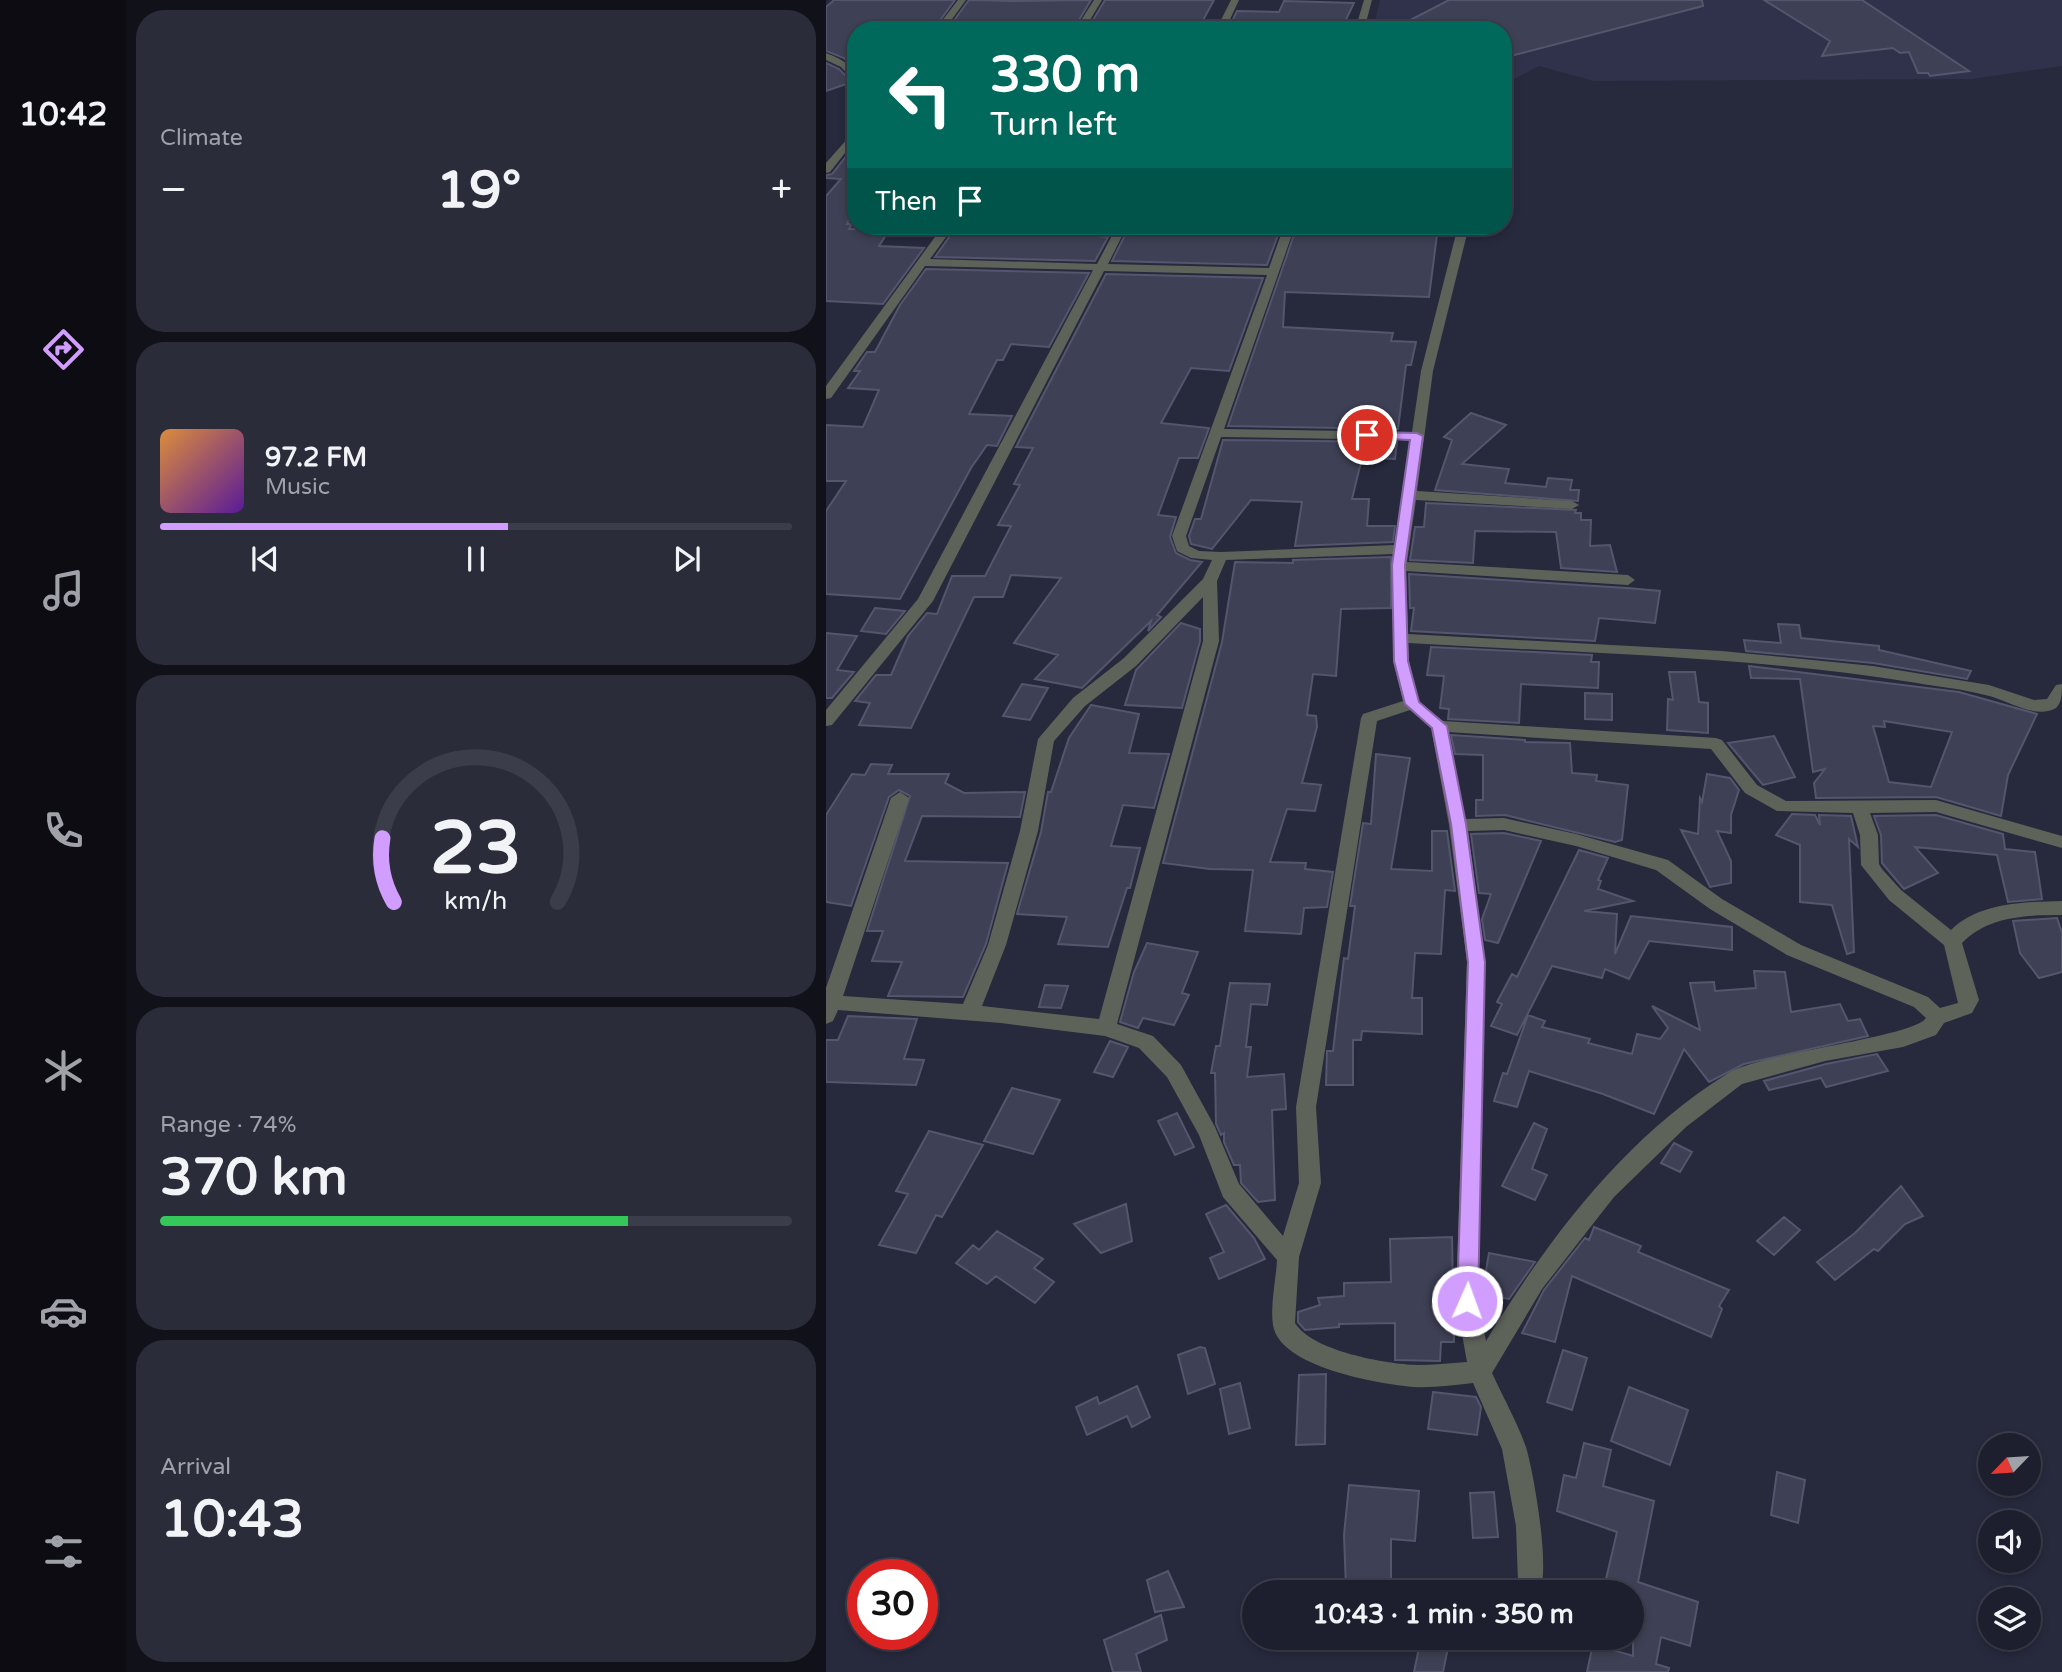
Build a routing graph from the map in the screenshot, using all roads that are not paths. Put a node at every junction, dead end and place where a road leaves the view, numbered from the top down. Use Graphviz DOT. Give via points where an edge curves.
graph roads {
  1 [pos="962,0"];
  2 [pos="1098,0"];
  3 [pos="1235,0"];
  4 [pos="1368,0"];
  5 [pos="946,21"];
  6 [pos="1085,21"];
  7 [pos="1224,21"];
  8 [pos="1362,21"];
  9 [pos="828,58"];
  10 [pos="847,69"];
  11 [pos="847,143"];
  12 [pos="826,170"];
  13 [pos="942,235"];
  14 [pos="1118,235"];
  15 [pos="1287,235"];
  16 [pos="1462,235"];
  17 [pos="923,262"];
  18 [pos="1103,265"];
  19 [pos="1273,272"];
  20 [pos="826,395"];
  21 [pos="1216,433"];
  22 [pos="1417,436"];
  23 [pos="1408,495"];
  24 [pos="1572,505"];
  25 [pos="1400,549"];
  26 [pos="1221,556"];
  27 [pos="1399,565"];
  28 [pos="1628,580"];
  29 [pos="1210,581"];
  30 [pos="1401,638"];
  31 [pos="2062,689"];
  32 [pos="1412,704"];
  33 [pos="826,722"];
  34 [pos="1439,726"];
  35 [pos="900,797"];
  36 [pos="1858,806"];
  37 [pos="1458,824"];
  38 [pos="2062,842"];
  39 [pos="2062,908"];
  40 [pos="1952,941"];
  41 [pos="828,1007"];
  42 [pos="969,1013"];
  43 [pos="1937,1017"];
  44 [pos="1106,1028"];
  45 [pos="1288,1257"];
  46 [pos="1480,1372"];
  47 [pos="1531,1580"];
  1 -- 5 [label="street"];
  2 -- 6 [label="street"];
  3 -- 7 [label="street"];
  4 -- 8 [label="street"];
  9 -- 10 [label="street"];
  11 -- 12 [label="street"];
  13 -- 17 [label="street"];
  14 -- 18 [label="street"];
  15 -- 19 [label="street"];
  16 -- 22 [label="street" via="1427,371"];
  17 -- 18 [label="street"];
  17 -- 20 [label="street"];
  18 -- 19 [label="street"];
  18 -- 33 [label="street" via="925,601"];
  19 -- 21 [label="street"];
  21 -- 22 [label="street"];
  21 -- 26 [label="street" via="1179,536 1182,548 1196,555"];
  22 -- 23 [label="street"];
  23 -- 24 [label="street"];
  23 -- 25 [label="street"];
  25 -- 26 [label="street"];
  25 -- 27 [label="street"];
  26 -- 29 [label="street"];
  27 -- 28 [label="street"];
  27 -- 30 [label="street"];
  29 -- 42 [label="street" via="1130,662 1079,702 1046,739 1029,831 997,945"];
  29 -- 44 [label="street" via="1211,642"];
  30 -- 31 [label="street" via="1722,656 1873,671 1989,690 2032,705 2053,703"];
  30 -- 32 [label="street" via="1401,661"];
  32 -- 34 [label="street"];
  32 -- 45 [label="street" via="1369,718 1306,1107 1310,1183"];
  34 -- 36 [label="street" via="1704,742 1722,749 1751,789 1783,807"];
  34 -- 37 [label="street"];
  35 -- 41 [label="street"];
  36 -- 38 [label="street" via="1936,806"];
  36 -- 40 [label="street" via="1876,874"];
  37 -- 43 [label="street" via="1504,824 1662,866 1794,950 1921,1002"];
  37 -- 46 [label="street" via="1476,962 1467,1301"];
  39 -- 40 [label="street" via="2019,909 1992,916 1961,930"];
  40 -- 43 [label="street" via="1969,1000 1965,1008"];
  41 -- 42 [label="street"];
  42 -- 44 [label="street"];
  43 -- 46 [label="street" via="1929,1030 1903,1039 1825,1053 1736,1078 1679,1121 1606,1190 1534,1282"];
  44 -- 45 [label="street" via="1146,1042 1174,1071 1208,1133 1231,1190"];
  45 -- 46 [label="street" via="1284,1325 1291,1337 1352,1366 1416,1376"];
  46 -- 47 [label="street" via="1514,1448 1528,1526"];
}
